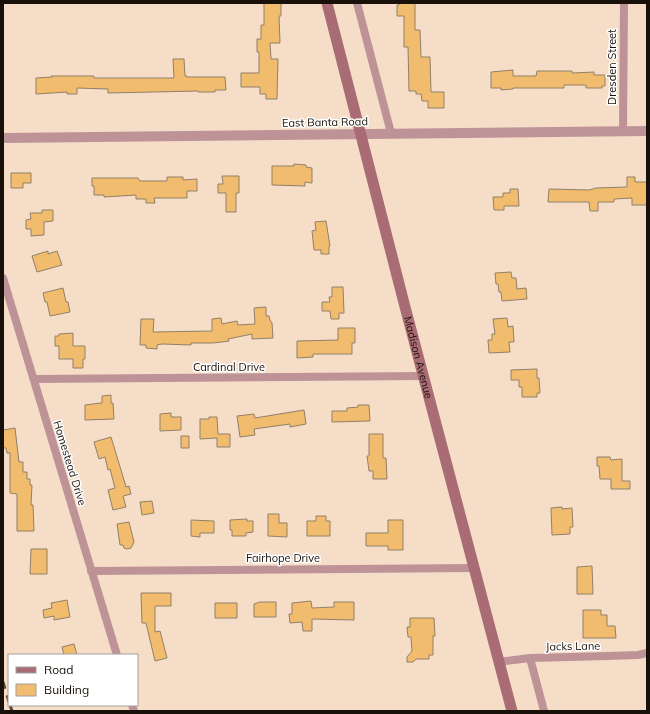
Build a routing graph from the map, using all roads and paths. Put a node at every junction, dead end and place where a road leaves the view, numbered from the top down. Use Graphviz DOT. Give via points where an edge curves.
graph roads {
  1 [pos="327,3"];
  2 [pos="357,3"];
  3 [pos="624,3"];
  4 [pos="623,131"];
  5 [pos="647,131"];
  6 [pos="391,133"];
  7 [pos="360,134"];
  8 [pos="3,138"];
  9 [pos="3,278"];
  10 [pos="424,376"];
  11 [pos="34,379"];
  12 [pos="474,568"];
  13 [pos="91,571"];
  14 [pos="647,652"];
  15 [pos="117,654"];
  16 [pos="530,658"];
  17 [pos="499,662"];
  18 [pos="512,711"];
  19 [pos="544,711"];
  1 -- 7 [label="main road, Madison Avenue"];
  2 -- 6 [label="street"];
  3 -- 4 [label="street, Dresden Street"];
  4 -- 5 [label="street, East Banta Road"];
  4 -- 6 [label="street, East Banta Road"];
  6 -- 7 [label="street, East Banta Road"];
  7 -- 8 [label="street, East Banta Road"];
  7 -- 10 [label="main road, Madison Avenue"];
  9 -- 11 [label="street, Homestead Drive"];
  10 -- 11 [label="street, Cardinal Drive"];
  10 -- 12 [label="main road, Madison Avenue"];
  11 -- 13 [label="street, Homestead Drive"];
  12 -- 13 [label="street, Fairhope Drive"];
  12 -- 17 [label="main road, Madison Avenue"];
  13 -- 15 [label="street, Homestead Drive"];
  14 -- 16 [label="street, Jacks Lane" via="638,655"];
  16 -- 17 [label="street, Jacks Lane"];
  16 -- 19 [label="street"];
  17 -- 18 [label="main road, Madison Avenue"];
}
